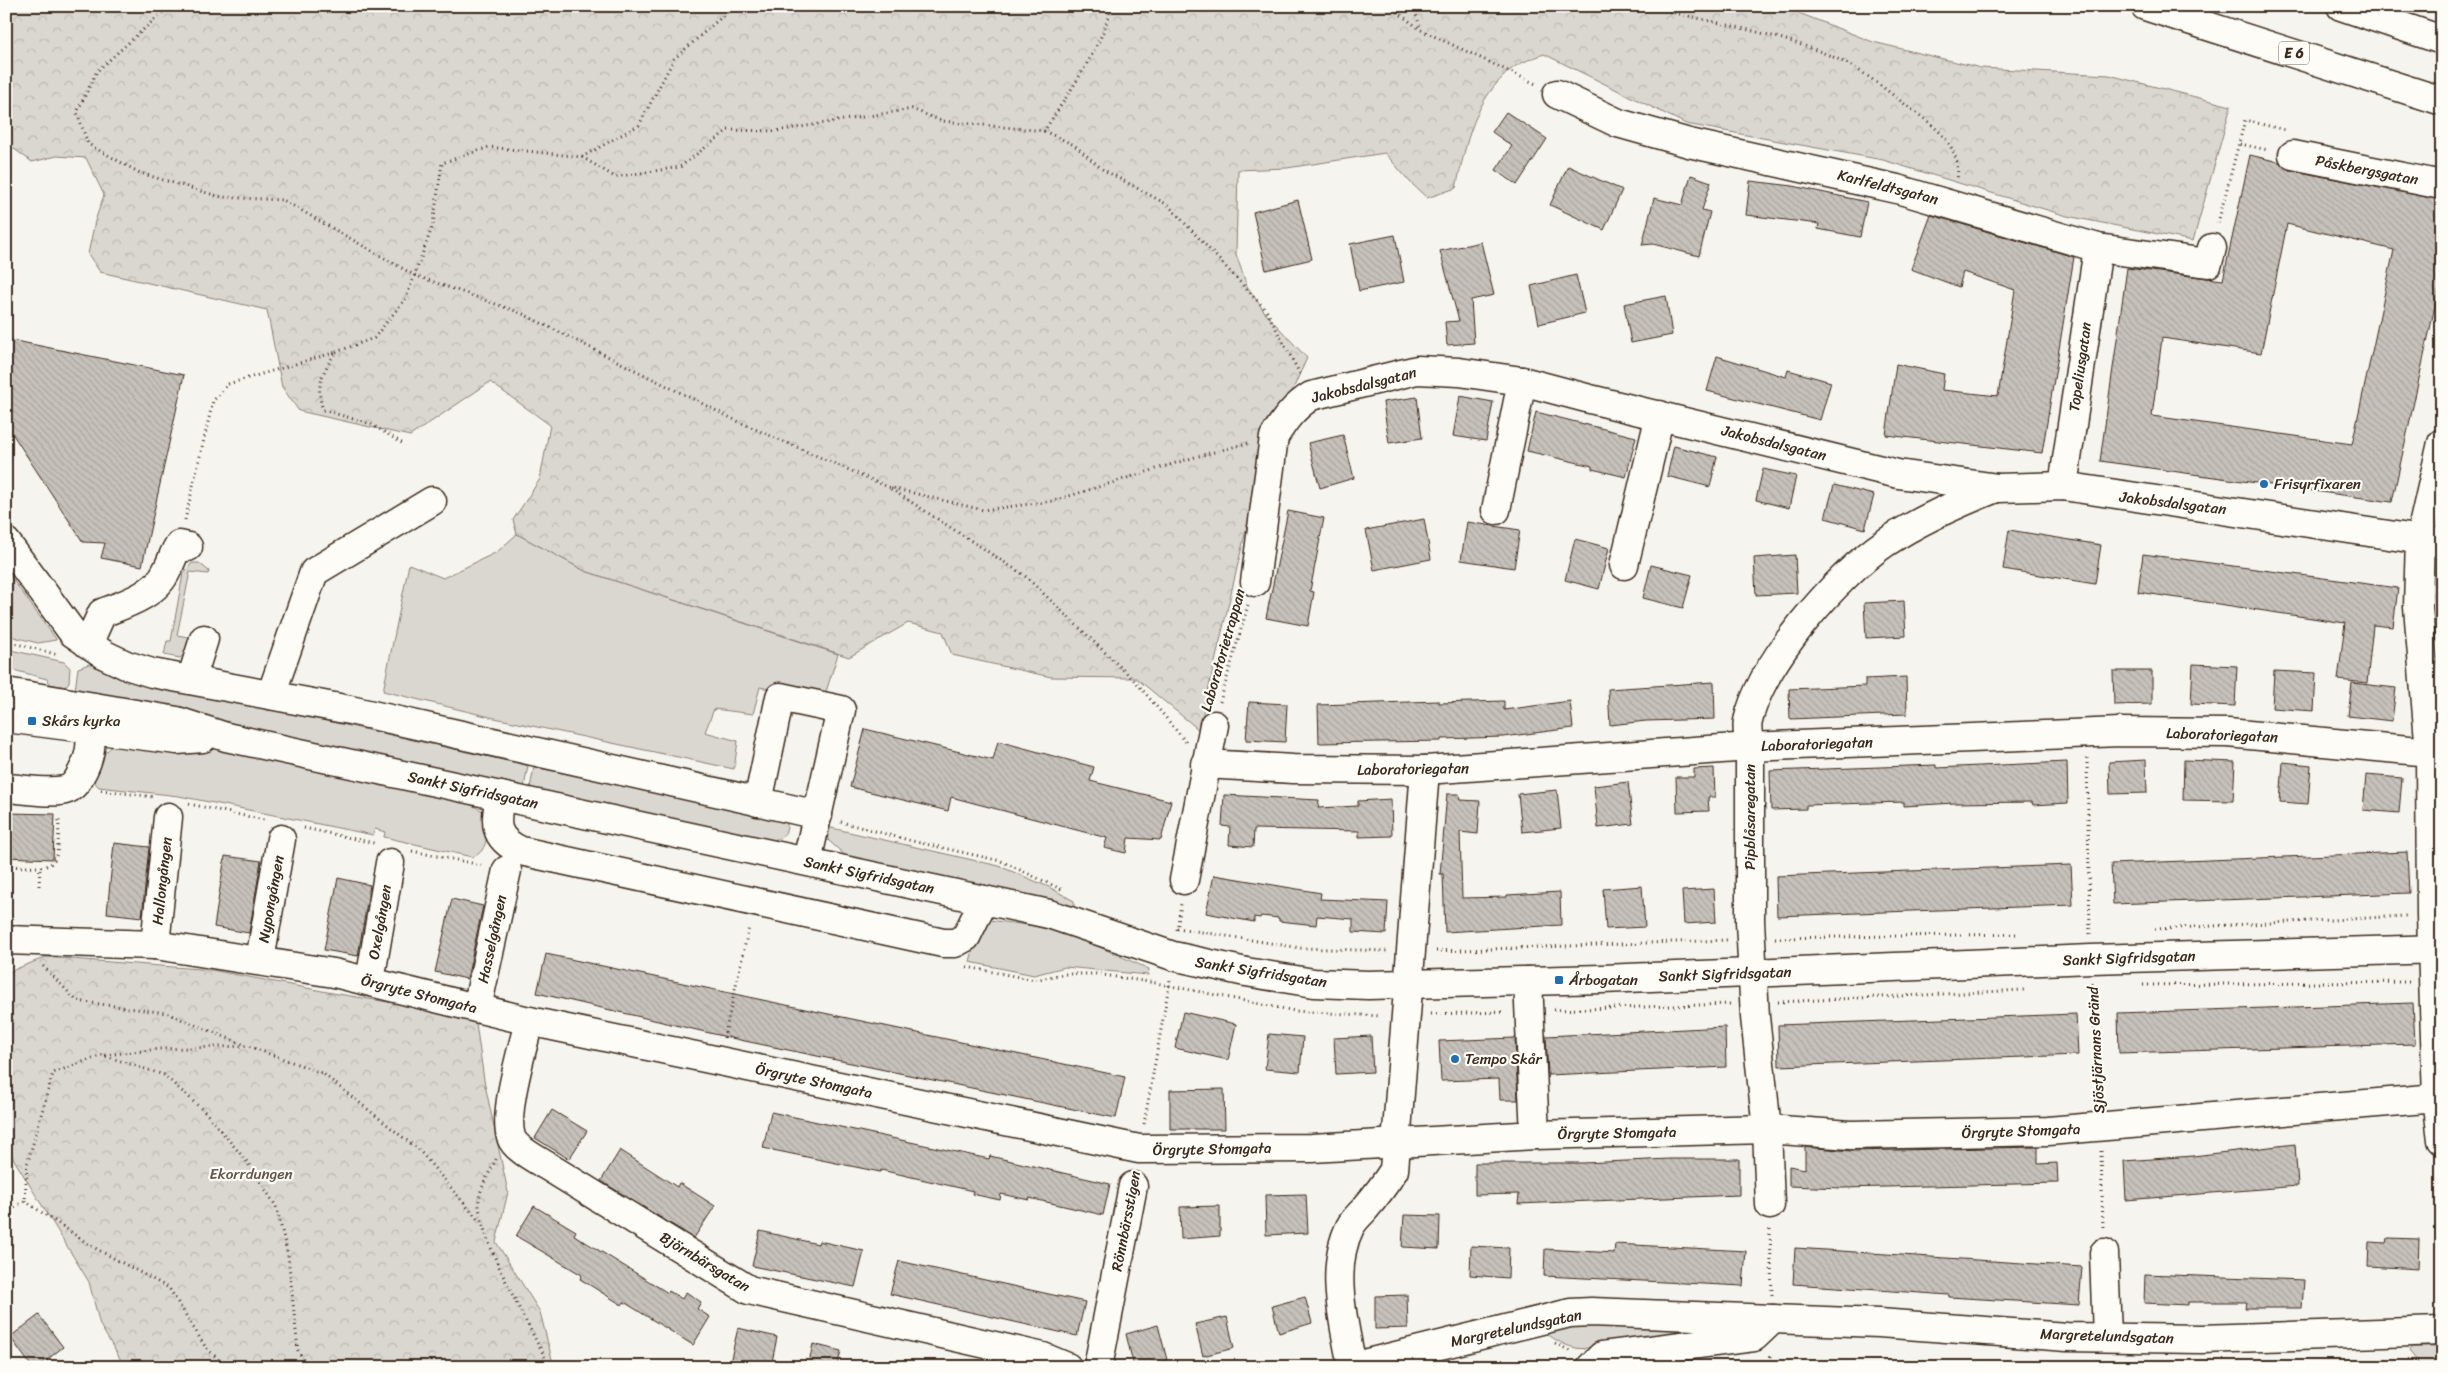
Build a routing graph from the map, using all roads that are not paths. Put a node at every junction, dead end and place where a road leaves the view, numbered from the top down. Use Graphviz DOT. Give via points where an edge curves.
graph roads {
  1 [pos="2146,6"];
  2 [pos="2342,6"];
  3 [pos="2442,40"];
  4 [pos="1557,94"];
  5 [pos="2442,101"];
  6 [pos="2293,155"];
  7 [pos="2442,185"];
  8 [pos="2098,248"];
  9 [pos="2212,248"];
  10 [pos="1522,380"];
  11 [pos="1660,415"];
  12 [pos="2442,443"];
  13 [pos="2063,486"];
  14 [pos="1998,488"];
  15 [pos="432,501"];
  16 [pos="1496,510"];
  17 [pos="2431,541"];
  18 [pos="6,542"];
  19 [pos="183,546"];
  20 [pos="1624,565"];
  21 [pos="1255,582"];
  22 [pos="204,639"];
  23 [pos="88,644"];
  24 [pos="191,680"];
  25 [pos="6,692"];
  26 [pos="271,695"];
  27 [pos="6,718"];
  28 [pos="86,718"];
  29 [pos="1214,725"];
  30 [pos="1750,747"];
  31 [pos="2430,752"];
  32 [pos="1205,764"];
  33 [pos="1425,770"];
  34 [pos="6,788"];
  35 [pos="500,796"];
  36 [pos="758,802"];
  37 [pos="818,815"];
  38 [pos="168,817"];
  39 [pos="281,838"];
  40 [pos="807,861"];
  41 [pos="390,863"];
  42 [pos="507,870"];
  43 [pos="1184,880"];
  44 [pos="984,900"];
  45 [pos="12,940"];
  46 [pos="155,945"];
  47 [pos="2437,950"];
  48 [pos="260,960"];
  49 [pos="1754,972"];
  50 [pos="370,981"];
  51 [pos="1528,981"];
  52 [pos="1409,984"];
  53 [pos="477,1008"];
  54 [pos="529,1021"];
  55 [pos="2437,1098"];
  56 [pos="1767,1129"];
  57 [pos="1534,1134"];
  58 [pos="2442,1140"];
  59 [pos="1396,1143"];
  60 [pos="1133,1186"];
  61 [pos="1770,1206"];
  62 [pos="2104,1253"];
  63 [pos="1774,1319"];
  64 [pos="2442,1331"];
  65 [pos="2107,1337"];
  66 [pos="1067,1367"];
  67 [pos="1098,1367"];
  68 [pos="1352,1367"];
  69 [pos="1591,1367"];
  1 -- 5 [label="main road, E 6"];
  2 -- 3 [label="main road"];
  4 -- 8 [label="main road, Karlfeldtsgatan" via="1618,123 1688,143 1838,174"];
  6 -- 7 [label="main road, Påskbergsgatan"];
  8 -- 9 [label="main road, Karlfeldtsgatan" via="2208,263"];
  8 -- 13 [label="main road, Topeliusgatan"];
  10 -- 11 [label="main road, Jakobsdalsgatan"];
  10 -- 16 [label="main road"];
  10 -- 21 [label="main road, Jakobsdalsgatan" via="1417,370 1311,396 1297,406 1274,437"];
  11 -- 14 [label="main road, Jakobsdalsgatan" via="1898,474"];
  11 -- 20 [label="main road"];
  12 -- 17 [label="main road"];
  13 -- 14 [label="main road, Jakobsdalsgatan"];
  13 -- 17 [label="main road, Jakobsdalsgatan"];
  14 -- 30 [label="main road, Pipblåsaregatan" via="1954,504 1884,544 1839,581 1791,640 1756,696 1747,722"];
  15 -- 26 [label="main road" via="314,572"];
  17 -- 31 [label="main road" via="2418,607"];
  18 -- 23 [label="main road" via="63,621"];
  19 -- 23 [label="main road" via="173,554 167,571 155,586 136,599 102,613"];
  22 -- 24 [label="main road"];
  23 -- 24 [label="main road" via="126,665"];
  24 -- 26 [label="main road"];
  25 -- 28 [label="main road, Sankt Sigfridsgatan"];
  26 -- 36 [label="main road"];
  27 -- 28 [label="main road, Sankt Sigfridsgatan"];
  28 -- 34 [label="main road" via="92,747 87,764 67,790"];
  28 -- 35 [label="main road, Sankt Sigfridsgatan" via="177,721 226,737"];
  29 -- 32 [label="main road"];
  30 -- 31 [label="main road, Laboratoriegatan" via="2087,733 2228,733"];
  30 -- 33 [label="main road, Laboratoriegatan"];
  30 -- 49 [label="main road, Pipblåsaregatan"];
  31 -- 47 [label="main road" via="2431,915"];
  32 -- 33 [label="main road, Laboratoriegatan" via="1293,770"];
  32 -- 43 [label="main road"];
  33 -- 52 [label="main road"];
  35 -- 40 [label="main road, Sankt Sigfridsgatan"];
  35 -- 44 [label="main road" via="497,828 501,838 521,851 943,943 955,943 966,937"];
  36 -- 37 [label="main road"];
  36 -- 37 [label="main road" via="780,697 841,710"];
  37 -- 40 [label="main road"];
  38 -- 46 [label="main road, Hallongången"];
  39 -- 48 [label="main road, Nypongången"];
  40 -- 44 [label="main road, Sankt Sigfridsgatan"];
  41 -- 50 [label="main road, Oxelgången"];
  42 -- 53 [label="main road, Hasselgången"];
  44 -- 52 [label="main road, Sankt Sigfridsgatan" via="1048,914 1173,956 1314,983"];
  45 -- 46 [label="main road, Örgryte Stomgata"];
  46 -- 48 [label="main road, Örgryte Stomgata"];
  47 -- 49 [label="main road, Sankt Sigfridsgatan" via="2090,946"];
  47 -- 55 [label="main road"];
  48 -- 50 [label="main road, Örgryte Stomgata"];
  49 -- 51 [label="main road, Sankt Sigfridsgatan"];
  49 -- 56 [label="main road, Pipblåsaregatan" via="1755,1017"];
  50 -- 53 [label="main road, Örgryte Stomgata"];
  51 -- 52 [label="main road, Sankt Sigfridsgatan"];
  51 -- 57 [label="main road"];
  52 -- 59 [label="main road"];
  53 -- 54 [label="main road, Örgryte Stomgata"];
  54 -- 59 [label="main road, Örgryte Stomgata" via="1139,1149 1312,1148"];
  54 -- 66 [label="main road, Björnbärsgatan" via="514,1089 511,1138 518,1147 547,1166 749,1290 1043,1357"];
  55 -- 56 [label="main road, Örgryte Stomgata" via="2100,1128 1851,1136"];
  55 -- 58 [label="main road"];
  56 -- 57 [label="main road, Örgryte Stomgata"];
  56 -- 61 [label="main road, Pipblåsaregatan"];
  57 -- 59 [label="main road, Örgryte Stomgata"];
  59 -- 68 [label="main road" via="1394,1170 1384,1187 1350,1226 1342,1247 1343,1320"];
  60 -- 67 [label="main road, Rönnbärsstigen"];
  62 -- 65 [label="main road"];
  63 -- 65 [label="main road, Margretelundsgatan"];
  63 -- 68 [label="main road, Margretelundsgatan" via="1570,1313"];
  63 -- 69 [label="main road" via="1754,1337 1602,1356"];
  64 -- 65 [label="main road, Margretelundsgatan" via="2201,1339"];
}
